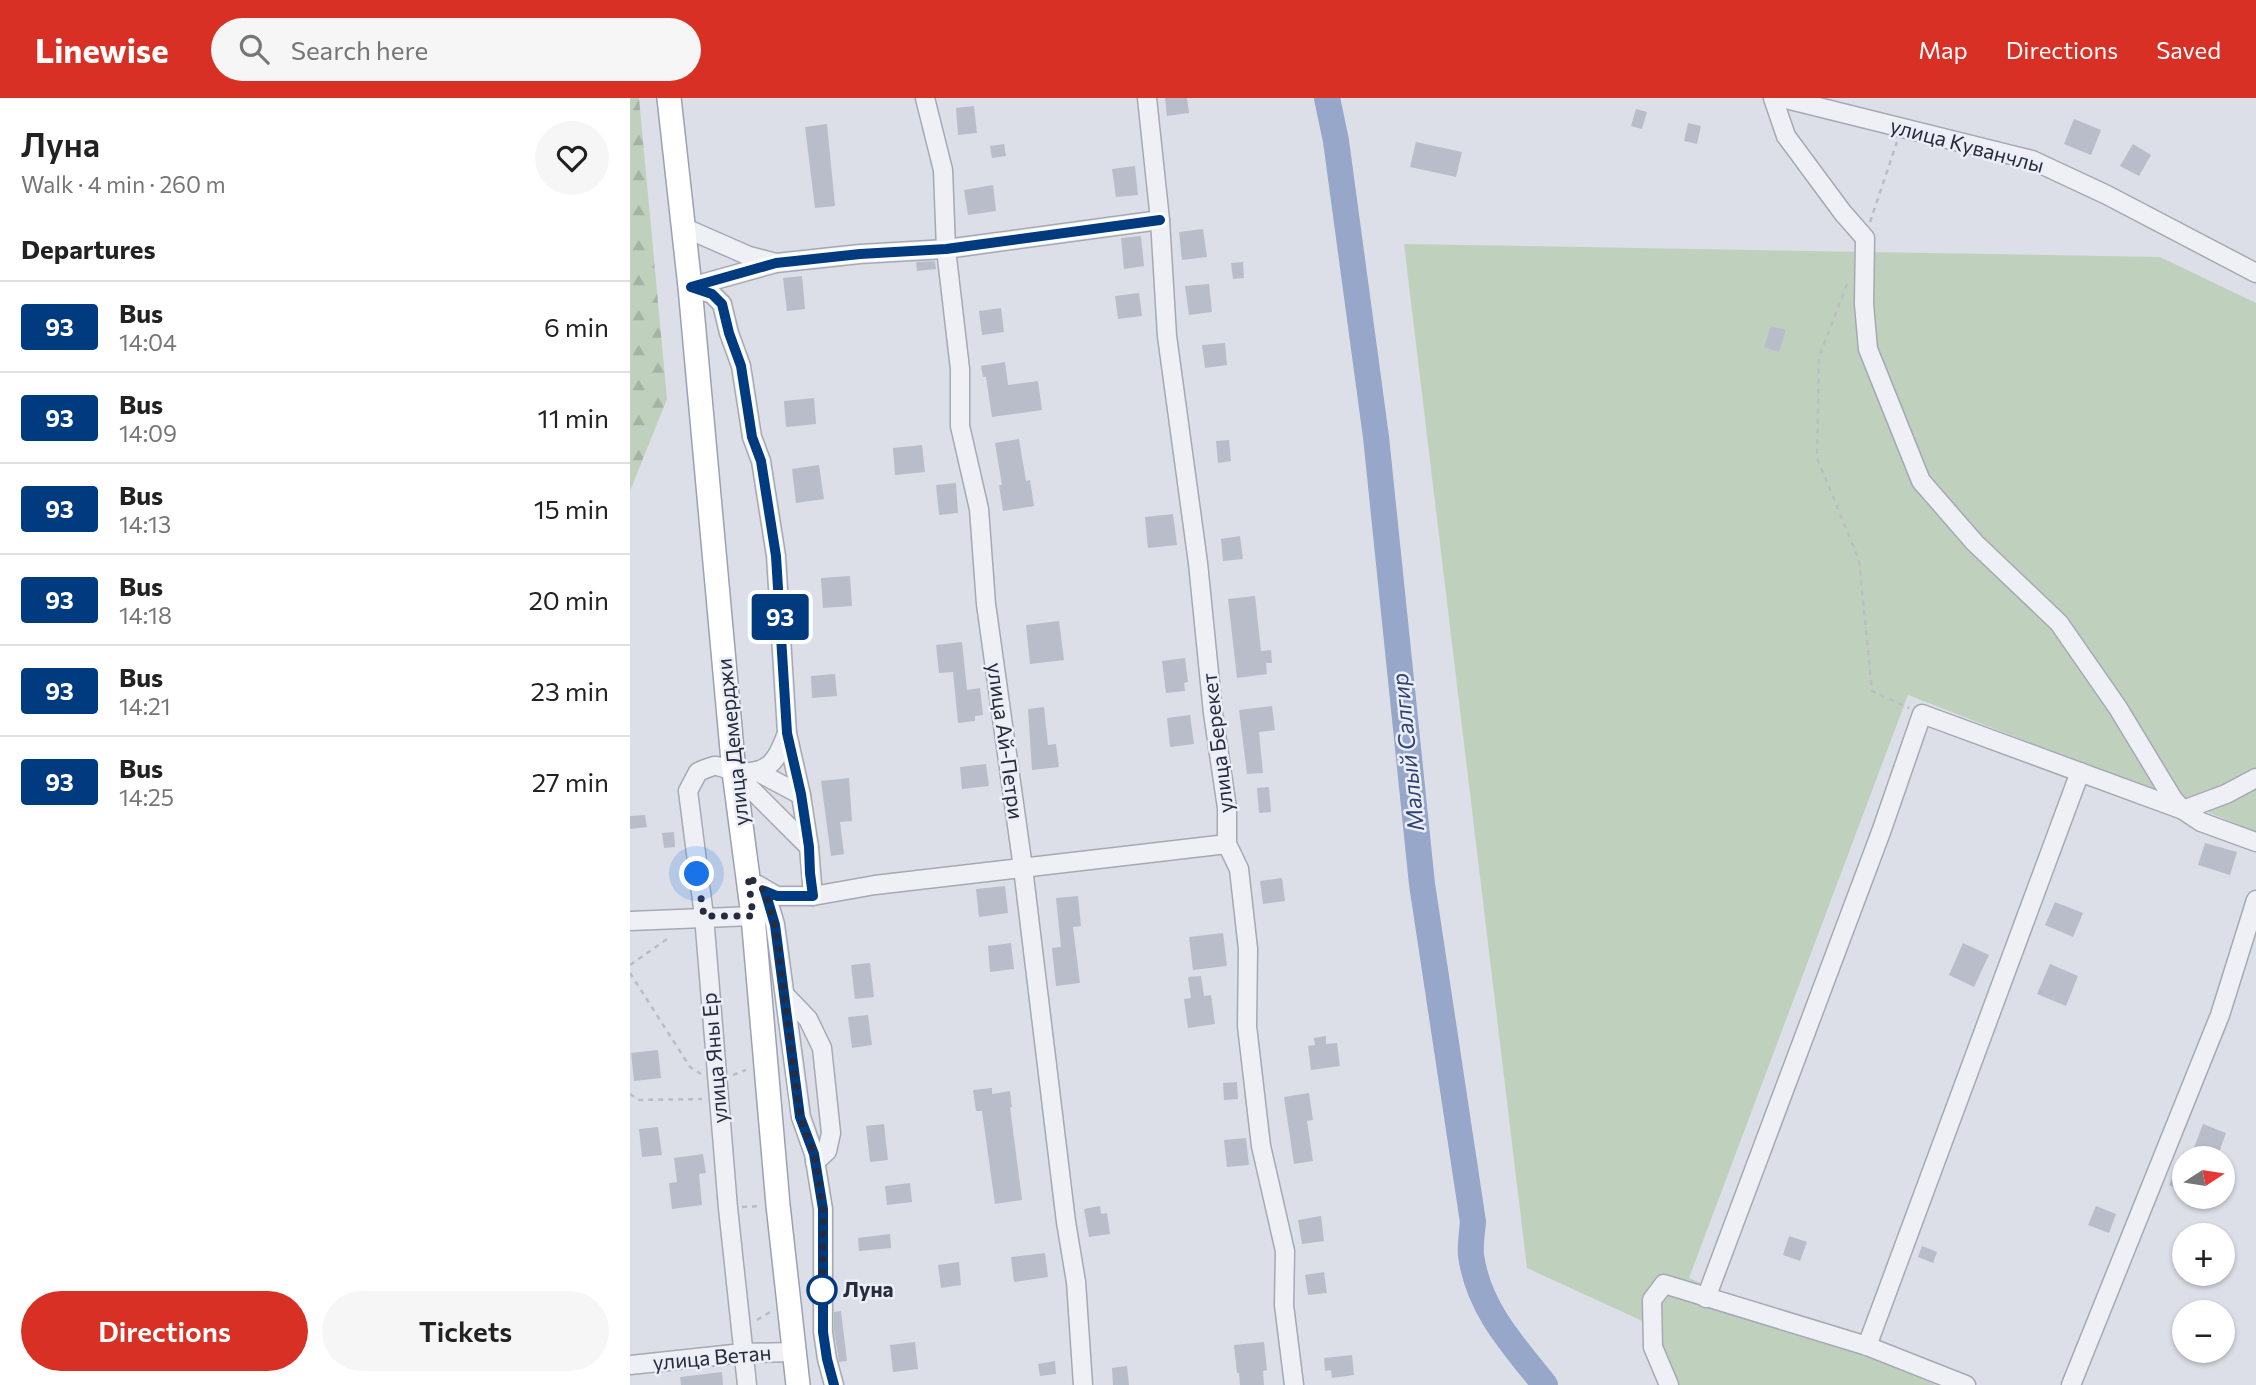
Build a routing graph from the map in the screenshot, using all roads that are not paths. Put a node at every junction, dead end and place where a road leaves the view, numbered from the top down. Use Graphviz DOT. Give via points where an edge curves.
graph roads {
  1 [pos="669,98"];
  2 [pos="925,98"];
  3 [pos="1147,98"];
  4 [pos="1773,98"];
  5 [pos="1782,98"];
  6 [pos="1160,220"];
  7 [pos="683,227"];
  8 [pos="946,249"];
  9 [pos="776,263"];
  10 [pos="2256,273"];
  11 [pos="691,287"];
  12 [pos="787,733"];
  13 [pos="745,771"];
  14 [pos="2080,772"];
  15 [pos="2256,778"];
  16 [pos="801,794"];
  17 [pos="2183,810"];
  18 [pos="2256,842"];
  19 [pos="1227,844"];
  20 [pos="809,847"];
  21 [pos="1023,867"];
  22 [pos="748,876"];
  23 [pos="765,891"];
  24 [pos="813,896"];
  25 [pos="2256,900"];
  26 [pos="704,916"];
  27 [pos="753,916"];
  28 [pos="630,921"];
  29 [pos="785,995"];
  30 [pos="816,1162"];
  31 [pos="1706,1298"];
  32 [pos="1867,1346"];
  33 [pos="794,1352"];
  34 [pos="743,1353"];
  35 [pos="630,1365"];
  36 [pos="747,1385"];
  37 [pos="798,1385"];
  38 [pos="834,1385"];
  39 [pos="1083,1385"];
  40 [pos="1294,1385"];
  41 [pos="1669,1385"];
  42 [pos="1966,1385"];
  43 [pos="2071,1385"];
  1 -- 7 [label="main road, улица Демерджи"];
  2 -- 8 [label="street, улица Ай-Петри" via="943,170"];
  3 -- 6 [label="street, улица Берекет"];
  4 -- 17 [label="street" via="1786,136 1865,238 1868,349 1921,481 1975,543 2059,623"];
  5 -- 10 [label="street, улица Куванчлы" via="2032,160"];
  6 -- 8 [label="street"];
  6 -- 19 [label="street, улица Берекет" via="1167,336 1227,808"];
  7 -- 9 [label="street"];
  7 -- 11 [label="main road, улица Демерджи"];
  8 -- 9 [label="street"];
  8 -- 21 [label="street, улица Ай-Петри" via="960,369 960,426 979,509 986,604"];
  9 -- 11 [label="street"];
  11 -- 12 [label="street" via="712,294 722,304 741,366 776,556"];
  11 -- 13 [label="main road, улица Демерджи"];
  12 -- 13 [label="street" via="772,764"];
  12 -- 16 [label="street"];
  13 -- 16 [label="street"];
  13 -- 20 [label="street"];
  13 -- 22 [label="main road, улица Демерджи"];
  13 -- 26 [label="street, улица Яны Ер" via="716,766 698,772 688,791"];
  14 -- 17 [label="street"];
  14 -- 31 [label="street" via="1922,714"];
  14 -- 32 [label="street"];
  15 -- 17 [label="street"];
  16 -- 20 [label="street"];
  17 -- 18 [label="street" via="2201,822"];
  19 -- 21 [label="street"];
  19 -- 40 [label="street, улица Берекет" via="1239,869 1248,950 1247,1026 1261,1146 1285,1251 1283,1305"];
  20 -- 24 [label="street"];
  21 -- 24 [label="street"];
  21 -- 39 [label="street, улица Ай-Петри" via="1076,1282"];
  22 -- 23 [label="street"];
  22 -- 27 [label="main road, улица Демерджи"];
  23 -- 24 [label="street" via="777,896"];
  23 -- 29 [label="street"];
  25 -- 43 [label="street" via="2220,1015"];
  26 -- 27 [label="street"];
  26 -- 28 [label="street"];
  26 -- 34 [label="street, улица Яны Ер"];
  27 -- 33 [label="main road, улица Демерджи"];
  29 -- 30 [label="street" via="800,1117"];
  29 -- 30 [label="street" via="808,1019 822,1048 831,1133 827,1152"];
  30 -- 38 [label="street" via="823,1209 823,1332"];
  31 -- 32 [label="street"];
  31 -- 41 [label="street" via="1664,1283 1652,1300 1653,1347"];
  32 -- 42 [label="street"];
  33 -- 34 [label="street, улица Ветан"];
  33 -- 37 [label="main road, улица Демерджи"];
  34 -- 35 [label="street, улица Ветан"];
  34 -- 36 [label="street, улица Яны Ер"];
}
